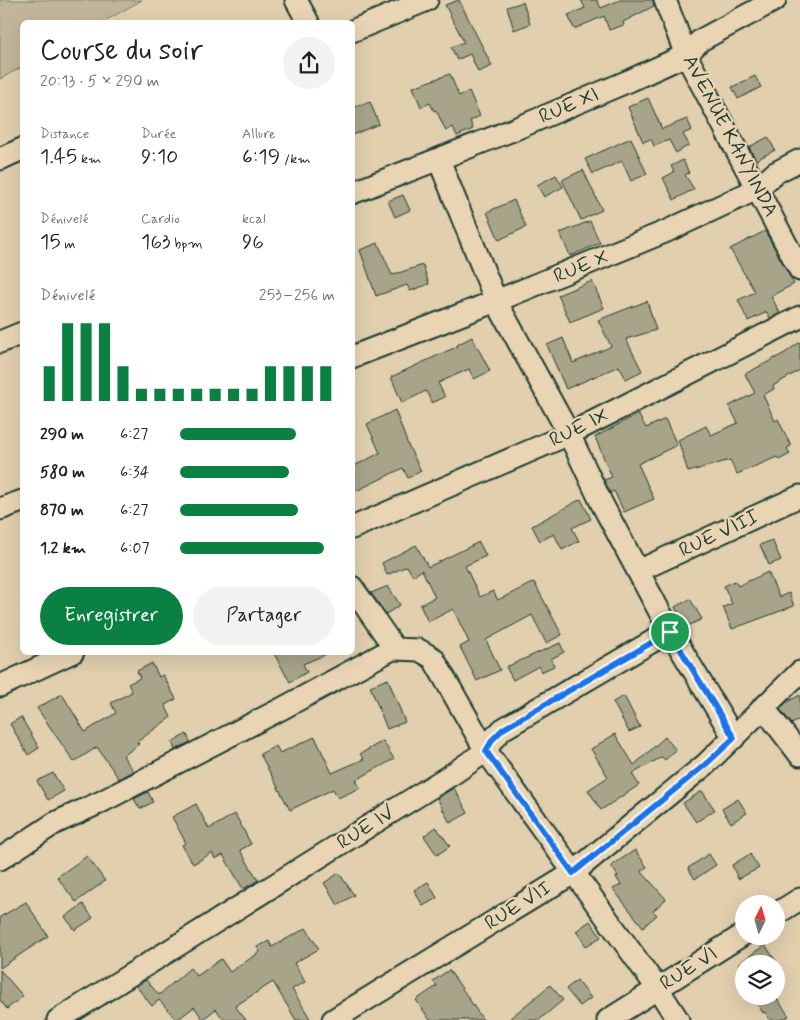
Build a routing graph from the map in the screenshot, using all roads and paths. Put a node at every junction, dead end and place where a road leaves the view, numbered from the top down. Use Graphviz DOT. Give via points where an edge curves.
graph roads {
  1 [pos="296,0"];
  2 [pos="427,0"];
  3 [pos="665,0"];
  4 [pos="775,0"];
  5 [pos="307,20"];
  6 [pos="355,30"];
  7 [pos="686,55"];
  8 [pos="20,151"];
  9 [pos="0,159"];
  10 [pos="439,160"];
  11 [pos="800,160"];
  12 [pos="757,189"];
  13 [pos="355,192"];
  14 [pos="800,270"];
  15 [pos="496,301"];
  16 [pos="800,318"];
  17 [pos="20,333"];
  18 [pos="0,342"];
  19 [pos="355,356"];
  20 [pos="569,434"];
  21 [pos="800,496"];
  22 [pos="20,502"];
  23 [pos="0,509"];
  24 [pos="355,527"];
  25 [pos="638,571"];
  26 [pos="355,591"];
  27 [pos="670,632"];
  28 [pos="394,648"];
  29 [pos="67,655"];
  30 [pos="800,672"];
  31 [pos="0,686"];
  32 [pos="763,707"];
  33 [pos="734,738"];
  34 [pos="486,751"];
  35 [pos="800,755"];
  36 [pos="0,859"];
  37 [pos="573,873"];
  38 [pos="800,899"];
  39 [pos="785,908"];
  40 [pos="735,940"];
  41 [pos="658,988"];
  42 [pos="58,1020"];
  43 [pos="333,1020"];
  44 [pos="608,1020"];
  45 [pos="678,1020"];
  1 -- 5 [label="street"];
  2 -- 6 [label="street"];
  3 -- 7 [label="street, AVENUE KANYINDA"];
  4 -- 7 [label="street, RUE XI" via="701,40"];
  7 -- 10 [label="street, RUE XI"];
  7 -- 12 [label="street, AVENUE KANYINDA"];
  8 -- 9 [label="street"];
  10 -- 13 [label="street, RUE XI"];
  10 -- 15 [label="street"];
  11 -- 12 [label="street, RUE X" via="775,172"];
  12 -- 14 [label="street, AVENUE KANYINDA"];
  12 -- 15 [label="street, RUE X" via="667,231"];
  15 -- 19 [label="street, RUE X"];
  15 -- 20 [label="street"];
  16 -- 20 [label="street, RUE IX"];
  17 -- 18 [label="street"];
  20 -- 24 [label="street, RUE IX"];
  20 -- 25 [label="street"];
  21 -- 25 [label="street, RUE VIII"];
  22 -- 23 [label="street"];
  25 -- 27 [label="street"];
  26 -- 28 [label="street"];
  27 -- 33 [label="street"];
  27 -- 34 [label="street, RUE IV" via="503,729"];
  28 -- 34 [label="street" via="419,650 432,658"];
  28 -- 36 [label="street" via="161,772 55,823"];
  29 -- 31 [label="street"];
  30 -- 32 [label="street, RUE VII"];
  32 -- 33 [label="street, RUE VII"];
  32 -- 35 [label="street"];
  33 -- 37 [label="street, RUE VII"];
  34 -- 37 [label="street"];
  34 -- 42 [label="street, RUE IV"];
  37 -- 41 [label="street"];
  37 -- 43 [label="street, RUE VII"];
  38 -- 39 [label="street"];
  40 -- 41 [label="street, RUE VI"];
  41 -- 44 [label="street, RUE VI"];
  41 -- 45 [label="street"];
}
